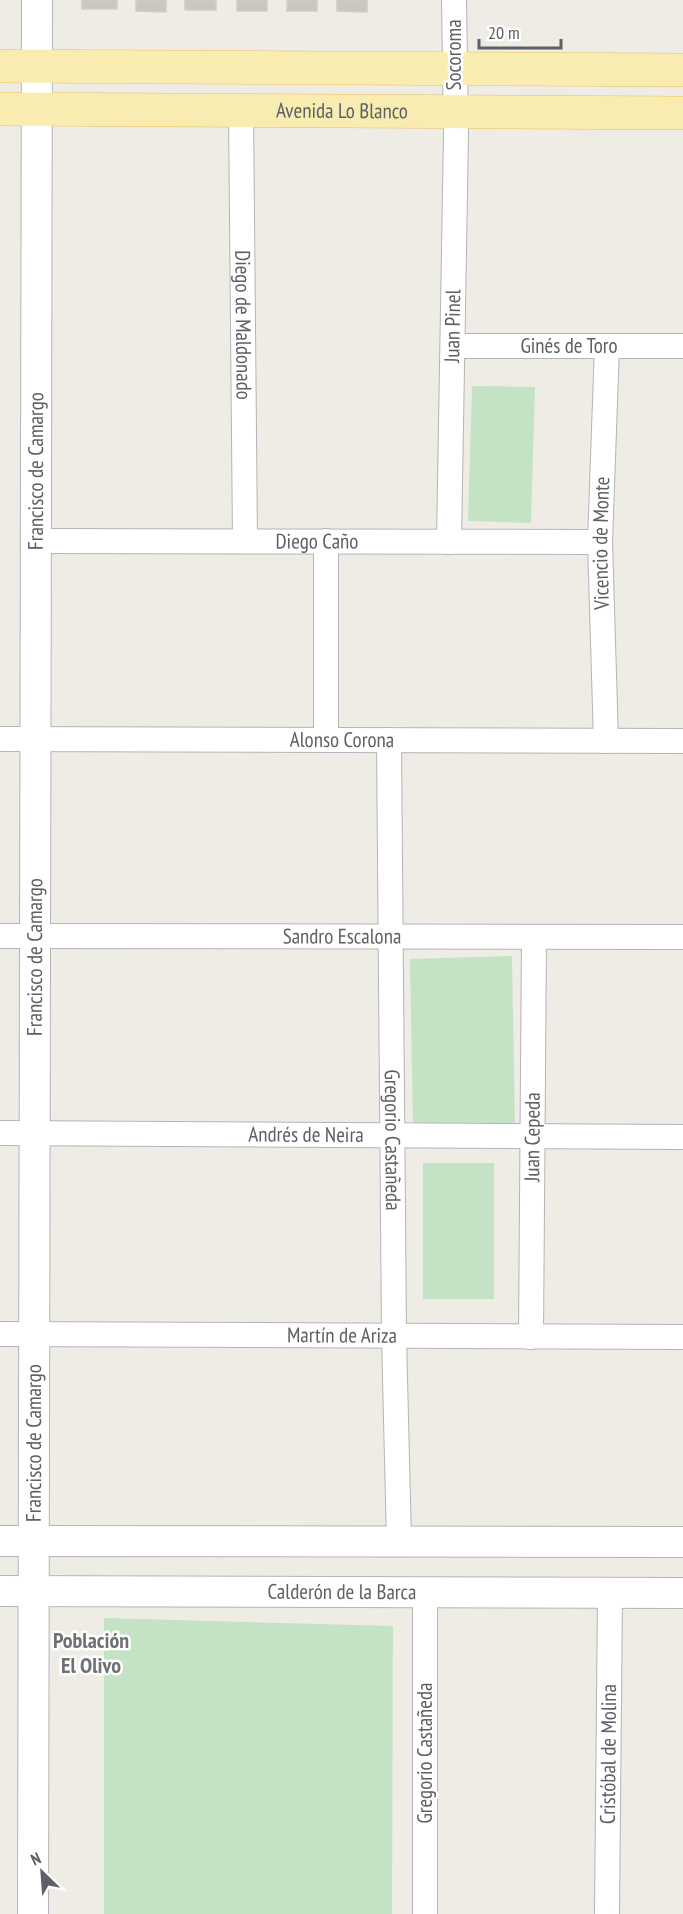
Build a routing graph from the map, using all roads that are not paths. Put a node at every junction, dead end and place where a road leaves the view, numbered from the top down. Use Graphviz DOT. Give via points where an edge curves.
graph roads {
  1 [pos="37,0"];
  2 [pos="454,0"];
  3 [pos="0,66"];
  4 [pos="37,66"];
  5 [pos="454,69"];
  6 [pos="683,70"];
  7 [pos="0,109"];
  8 [pos="36,109"];
  9 [pos="241,109"];
  10 [pos="454,110"];
  11 [pos="683,113"];
  12 [pos="453,346"];
  13 [pos="607,346"];
  14 [pos="683,346"];
  15 [pos="35,541"];
  16 [pos="245,541"];
  17 [pos="326,542"];
  18 [pos="449,542"];
  19 [pos="600,542"];
  20 [pos="0,739"];
  21 [pos="35,739"];
  22 [pos="326,740"];
  23 [pos="389,740"];
  24 [pos="606,741"];
  25 [pos="683,741"];
  26 [pos="0,936"];
  27 [pos="35,936"];
  28 [pos="389,937"];
  29 [pos="534,937"];
  30 [pos="683,937"];
  31 [pos="0,1133"];
  32 [pos="34,1133"];
  33 [pos="392,1136"];
  34 [pos="533,1137"];
  35 [pos="683,1137"];
  36 [pos="0,1334"];
  37 [pos="34,1334"];
  38 [pos="394,1336"];
  39 [pos="531,1337"];
  40 [pos="683,1337"];
  41 [pos="0,1541"];
  42 [pos="33,1541"];
  43 [pos="399,1542"];
  44 [pos="683,1542"];
  45 [pos="0,1591"];
  46 [pos="33,1591"];
  47 [pos="425,1592"];
  48 [pos="610,1593"];
  49 [pos="683,1593"];
  50 [pos="33,1914"];
  51 [pos="425,1914"];
  52 [pos="607,1914"];
  1 -- 4 [label="street, Francisco de Camargo"];
  2 -- 5 [label="street, Socoroma"];
  3 -- 4 [label="main road, Avenida Lo Blanco"];
  4 -- 5 [label="main road, Avenida Lo Blanco"];
  4 -- 8 [label="street, Francisco de Camargo"];
  5 -- 6 [label="main road, Avenida Lo Blanco"];
  5 -- 10 [label="street, Socoroma"];
  7 -- 8 [label="main road, Avenida Lo Blanco"];
  8 -- 9 [label="main road, Avenida Lo Blanco"];
  8 -- 15 [label="street, Francisco de Camargo"];
  9 -- 10 [label="main road, Avenida Lo Blanco"];
  9 -- 16 [label="street, Diego de Maldonado"];
  10 -- 11 [label="main road, Avenida Lo Blanco"];
  10 -- 12 [label="street, Juan Pinel"];
  12 -- 13 [label="street, Ginés de Toro"];
  12 -- 18 [label="street, Juan Pinel"];
  13 -- 14 [label="street, Ginés de Toro"];
  13 -- 19 [label="street, Vicencio de Monte"];
  15 -- 16 [label="street, Diego Caño"];
  15 -- 21 [label="street, Francisco de Camargo"];
  16 -- 17 [label="street, Diego Caño"];
  17 -- 18 [label="street, Diego Caño"];
  17 -- 22 [label="street"];
  18 -- 19 [label="street, Diego Caño"];
  19 -- 24 [label="street, Vicencio de Monte"];
  20 -- 21 [label="street, Alonso Corona"];
  21 -- 22 [label="street, Alonso Corona"];
  21 -- 27 [label="street, Francisco de Camargo"];
  22 -- 23 [label="street, Alonso Corona"];
  23 -- 24 [label="street, Alonso Corona"];
  23 -- 28 [label="street, Gregorio Castañeda"];
  24 -- 25 [label="street, Alonso Corona"];
  26 -- 27 [label="street, Sandro Escalona"];
  27 -- 28 [label="street, Sandro Escalona"];
  27 -- 32 [label="street, Francisco de Camargo"];
  28 -- 29 [label="street, Sandro Escalona"];
  28 -- 33 [label="street, Gregorio Castañeda"];
  29 -- 30 [label="street, Sandro Escalona"];
  29 -- 34 [label="street, Juan Cepeda"];
  31 -- 32 [label="street, Andrés de Neira"];
  32 -- 33 [label="street, Andrés de Neira"];
  32 -- 37 [label="street, Francisco de Camargo"];
  33 -- 34 [label="street, Andrés de Neira"];
  33 -- 38 [label="street, Gregorio Castañeda"];
  34 -- 35 [label="street, Andrés de Neira"];
  34 -- 39 [label="street, Juan Cepeda"];
  36 -- 37 [label="street, Martín de Ariza"];
  37 -- 38 [label="street, Martín de Ariza"];
  37 -- 42 [label="street, Francisco de Camargo"];
  38 -- 39 [label="street, Martín de Ariza"];
  38 -- 43 [label="street, Gregorio Castañeda"];
  39 -- 40 [label="street, Martín de Ariza"];
  41 -- 42 [label="street"];
  42 -- 43 [label="street"];
  42 -- 46 [label="street, Francisco de Camargo"];
  43 -- 44 [label="street"];
  45 -- 46 [label="street, Calderón de la Barca"];
  46 -- 47 [label="street, Calderón de la Barca"];
  46 -- 50 [label="street, Francisco de Camargo"];
  47 -- 48 [label="street, Calderón de la Barca"];
  47 -- 51 [label="street, Gregorio Castañeda"];
  48 -- 49 [label="street, Calderón de la Barca"];
  48 -- 52 [label="street, Cristóbal de Molina"];
}
